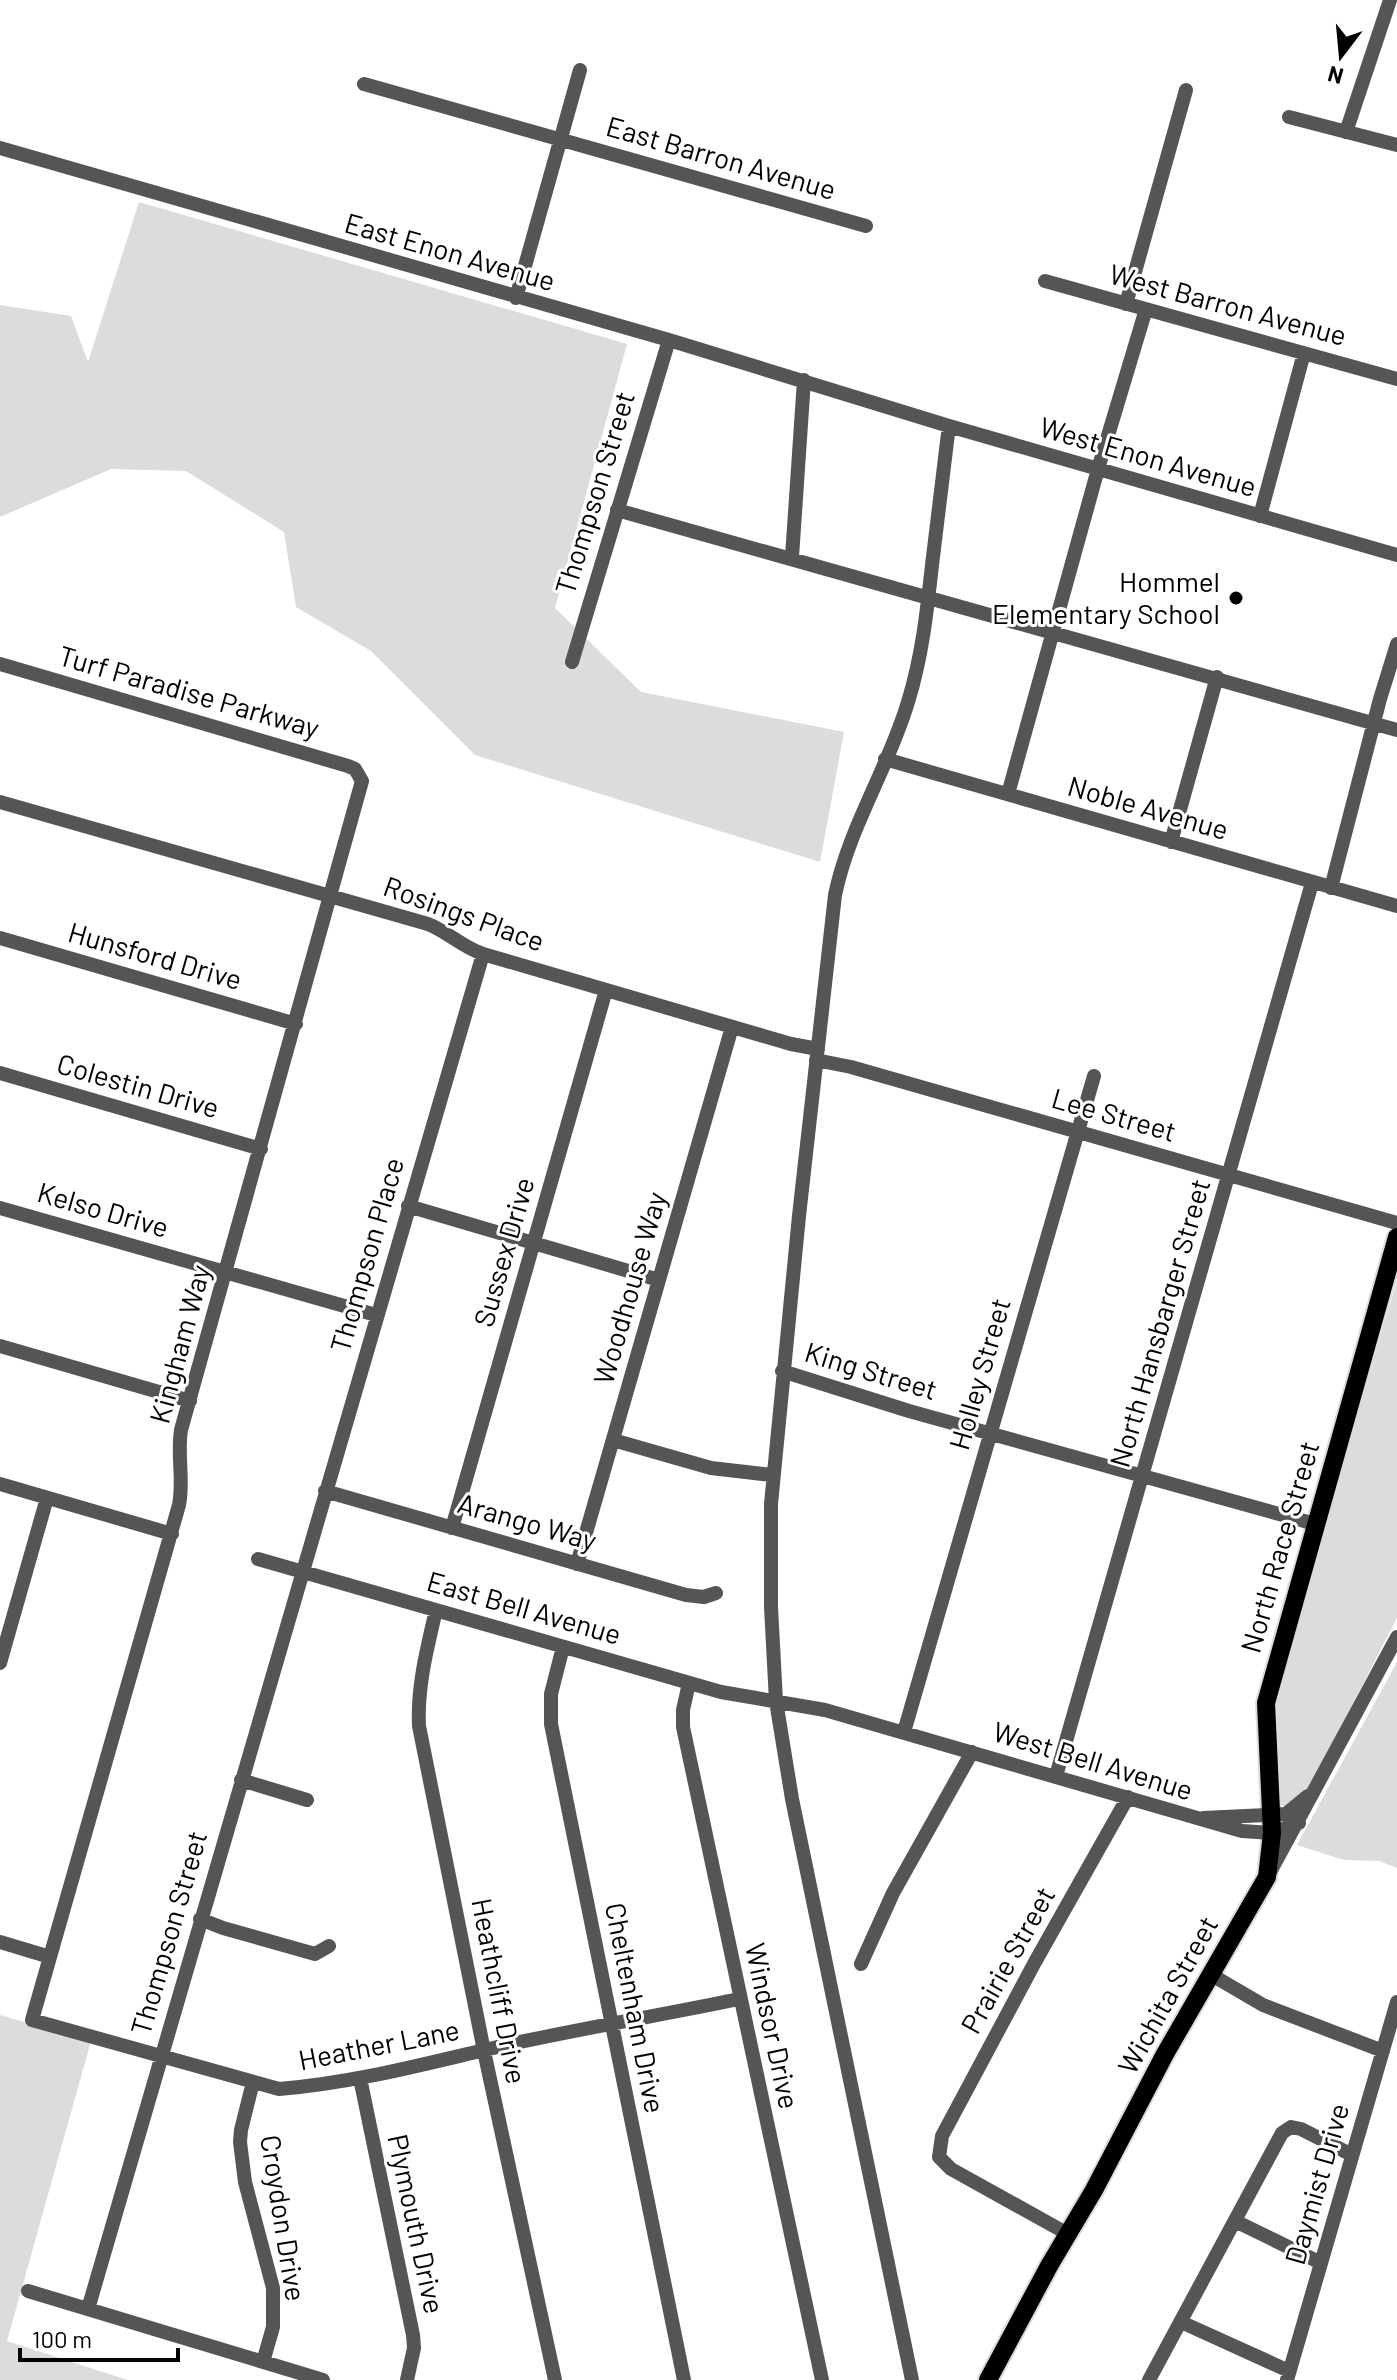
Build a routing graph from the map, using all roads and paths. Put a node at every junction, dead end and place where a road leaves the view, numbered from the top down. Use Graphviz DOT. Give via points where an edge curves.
graph roads {
  1 [pos="1392,3"];
  2 [pos="580,70"];
  3 [pos="364,84"];
  4 [pos="1186,90"];
  5 [pos="1289,117"];
  6 [pos="1346,132"];
  7 [pos="561,141"];
  8 [pos="1397,145"];
  9 [pos="0,148"];
  10 [pos="866,226"];
  11 [pos="1045,281"];
  12 [pos="516,298"];
  13 [pos="1126,304"];
  14 [pos="1146,309"];
  15 [pos="669,340"];
  16 [pos="1304,353"];
  17 [pos="1397,379"];
  18 [pos="804,380"];
  19 [pos="886,405"];
  20 [pos="949,426"];
  21 [pos="1098,469"];
  22 [pos="617,510"];
  23 [pos="1260,516"];
  24 [pos="1397,555"];
  25 [pos="792,557"];
  26 [pos="929,598"];
  27 [pos="1054,632"];
  28 [pos="1397,644"];
  29 [pos="572,662"];
  30 [pos="0,664"];
  31 [pos="1217,677"];
  32 [pos="1374,723"];
  33 [pos="1397,730"];
  34 [pos="885,759"];
  35 [pos="360,775"];
  36 [pos="1008,794"];
  37 [pos="0,802"];
  38 [pos="1171,842"];
  39 [pos="1312,883"];
  40 [pos="1331,888"];
  41 [pos="332,896"];
  42 [pos="1397,906"];
  43 [pos="0,938"];
  44 [pos="483,954"];
  45 [pos="606,990"];
  46 [pos="296,1024"];
  47 [pos="732,1027"];
  48 [pos="817,1054"];
  49 [pos="0,1073"];
  50 [pos="1094,1076"];
  51 [pos="1078,1132"];
  52 [pos="261,1149"];
  53 [pos="1229,1175"];
  54 [pos="408,1206"];
  55 [pos="0,1208"];
  56 [pos="1397,1223"];
  57 [pos="1397,1237"];
  58 [pos="533,1243"];
  59 [pos="226,1272"];
  60 [pos="659,1280"];
  61 [pos="376,1315"];
  62 [pos="0,1346"];
  63 [pos="782,1371"];
  64 [pos="190,1401"];
  65 [pos="990,1433"];
  66 [pos="613,1440"];
  67 [pos="772,1475"];
  68 [pos="1143,1476"];
  69 [pos="0,1484"];
  70 [pos="325,1491"];
  71 [pos="47,1498"];
  72 [pos="1315,1524"];
  73 [pos="452,1528"];
  74 [pos="172,1534"];
  75 [pos="258,1559"];
  76 [pos="577,1564"];
  77 [pos="301,1571"];
  78 [pos="716,1593"];
  79 [pos="436,1610"];
  80 [pos="6,1622"];
  81 [pos="1397,1637"];
  82 [pos="563,1647"];
  83 [pos="0,1663"];
  84 [pos="689,1683"];
  85 [pos="776,1701"];
  86 [pos="904,1732"];
  87 [pos="972,1752"];
  88 [pos="1056,1776"];
  89 [pos="241,1780"];
  90 [pos="1317,1786"];
  91 [pos="1128,1797"];
  92 [pos="307,1800"];
  93 [pos="1272,1813"];
  94 [pos="1199,1819"];
  95 [pos="1299,1823"];
  96 [pos="1272,1833"];
  97 [pos="1267,1877"];
  98 [pos="200,1919"];
  99 [pos="0,1942"];
  100 [pos="329,1946"];
  101 [pos="50,1957"];
  102 [pos="861,1964"];
  103 [pos="1210,1974"];
  104 [pos="739,1999"];
  105 [pos="1397,2002"];
  106 [pos="32,2020"];
  107 [pos="612,2026"];
  108 [pos="484,2051"];
  109 [pos="1383,2051"];
  110 [pos="161,2056"];
  111 [pos="360,2078"];
  112 [pos="253,2082"];
  113 [pos="1352,2155"];
  114 [pos="1235,2221"];
  115 [pos="1068,2234"];
  116 [pos="1321,2263"];
  117 [pos="28,2291"];
  118 [pos="88,2309"];
  119 [pos="1181,2322"];
  120 [pos="263,2362"];
  121 [pos="1288,2376"];
  122 [pos="323,2380"];
  123 [pos="407,2380"];
  124 [pos="555,2380"];
  125 [pos="684,2380"];
  126 [pos="822,2380"];
  127 [pos="912,2380"];
  128 [pos="988,2380"];
  129 [pos="1149,2380"];
  1 -- 6 [label="street"];
  2 -- 7 [label="street, East Barron Avenue"];
  3 -- 7 [label="street, East Barron Avenue"];
  4 -- 13 [label="street"];
  5 -- 6 [label="street"];
  6 -- 8 [label="street"];
  7 -- 10 [label="street, East Barron Avenue"];
  7 -- 12 [label="street"];
  9 -- 12 [label="street, East Enon Avenue"];
  11 -- 13 [label="street, West Barron Avenue"];
  12 -- 15 [label="street, East Enon Avenue"];
  13 -- 14 [label="street, West Barron Avenue"];
  14 -- 16 [label="street, West Barron Avenue"];
  14 -- 21 [label="street"];
  15 -- 18 [label="street, East Enon Avenue"];
  15 -- 22 [label="street, Thompson Street"];
  16 -- 17 [label="street, West Barron Avenue"];
  16 -- 23 [label="street"];
  18 -- 19 [label="street, East Enon Avenue"];
  18 -- 25 [label="street"];
  19 -- 20 [label="street, West Enon Avenue"];
  20 -- 21 [label="street, West Enon Avenue"];
  20 -- 26 [label="street"];
  21 -- 23 [label="street, West Enon Avenue"];
  21 -- 27 [label="street"];
  22 -- 25 [label="street"];
  22 -- 29 [label="street, Thompson Street"];
  23 -- 24 [label="street, West Enon Avenue"];
  25 -- 26 [label="street"];
  26 -- 27 [label="street"];
  26 -- 34 [label="street" via="917,672"];
  27 -- 31 [label="street"];
  27 -- 36 [label="street"];
  28 -- 32 [label="street"];
  30 -- 35 [label="street, Turf Paradise Parkway" via="348,766"];
  31 -- 32 [label="street"];
  31 -- 38 [label="street"];
  32 -- 33 [label="street"];
  32 -- 40 [label="street"];
  34 -- 36 [label="street, Noble Avenue"];
  34 -- 48 [label="street" via="841,865"];
  35 -- 41 [label="street, Kingham Way" via="362,789"];
  36 -- 38 [label="street, Noble Avenue"];
  37 -- 41 [label="street, Rosings Place"];
  38 -- 39 [label="street, Noble Avenue"];
  39 -- 40 [label="street, Noble Avenue"];
  39 -- 53 [label="street, North Hansbarger Street"];
  40 -- 42 [label="street, Noble Avenue"];
  41 -- 44 [label="street, Rosings Place" via="428,924"];
  41 -- 46 [label="street, Kingham Way"];
  43 -- 46 [label="street, Hunsford Drive"];
  44 -- 45 [label="street, Rosings Place"];
  44 -- 54 [label="street, Thompson Place"];
  45 -- 47 [label="street, Rosings Place"];
  45 -- 58 [label="street, Sussex Drive"];
  46 -- 52 [label="street, Kingham Way"];
  47 -- 48 [label="street, Rosings Place"];
  47 -- 60 [label="street, Woodhouse Way"];
  48 -- 51 [label="street, Lee Street"];
  48 -- 63 [label="street"];
  49 -- 52 [label="street, Colestin Drive"];
  50 -- 51 [label="street, Holley Street"];
  51 -- 53 [label="street, Lee Street"];
  51 -- 65 [label="street, Holley Street"];
  52 -- 59 [label="street, Kingham Way"];
  53 -- 56 [label="street, Lee Street"];
  53 -- 68 [label="street, North Hansbarger Street"];
  54 -- 58 [label="street"];
  54 -- 61 [label="street, Thompson Place"];
  55 -- 59 [label="street, Kelso Drive"];
  57 -- 72 [label="main road, North Race Street"];
  58 -- 60 [label="street"];
  58 -- 73 [label="street, Sussex Drive"];
  59 -- 61 [label="street, Kelso Drive"];
  59 -- 64 [label="street, Kingham Way"];
  60 -- 66 [label="street, Woodhouse Way"];
  61 -- 70 [label="street, Thompson Place"];
  62 -- 64 [label="street"];
  63 -- 65 [label="street, King Street"];
  63 -- 67 [label="street"];
  64 -- 74 [label="street, Kingham Way" via="179,1446 182,1492"];
  65 -- 68 [label="street, King Street"];
  65 -- 86 [label="street, Holley Street"];
  66 -- 67 [label="street" via="711,1468"];
  66 -- 76 [label="street, Woodhouse Way"];
  67 -- 85 [label="street"];
  68 -- 72 [label="street, King Street"];
  68 -- 88 [label="street, North Hansbarger Street"];
  69 -- 71 [label="street"];
  70 -- 73 [label="street, Arango Way"];
  70 -- 77 [label="street, Thompson Place"];
  71 -- 74 [label="street"];
  71 -- 80 [label="street"];
  72 -- 93 [label="main road, North Race Street" via="1266,1703"];
  73 -- 76 [label="street, Arango Way"];
  74 -- 101 [label="street, Kingham Way"];
  75 -- 77 [label="street, East Bell Avenue"];
  76 -- 78 [label="street, Arango Way" via="686,1595"];
  77 -- 79 [label="street, East Bell Avenue"];
  77 -- 89 [label="street, Thompson Street"];
  79 -- 82 [label="street, East Bell Avenue"];
  79 -- 108 [label="street, Heathcliff Drive" via="424,1664 419,1726"];
  80 -- 83 [label="street"];
  81 -- 90 [label="street, Wichita Street"];
  82 -- 84 [label="street, East Bell Avenue"];
  82 -- 107 [label="street, Cheltenham Drive" via="551,1694 551,1724"];
  84 -- 85 [label="street, East Bell Avenue"];
  84 -- 104 [label="street, Windsor Drive" via="683,1727"];
  85 -- 86 [label="street, East Bell Avenue"];
  85 -- 127 [label="street"];
  86 -- 87 [label="street, West Bell Avenue"];
  87 -- 88 [label="street, West Bell Avenue"];
  87 -- 102 [label="street" via="893,1893"];
  88 -- 91 [label="street, West Bell Avenue"];
  89 -- 92 [label="street"];
  89 -- 98 [label="street, Thompson Street"];
  90 -- 93 [label="street" via="1286,1814"];
  90 -- 95 [label="street, Wichita Street"];
  91 -- 94 [label="street, West Bell Avenue"];
  91 -- 115 [label="street, Prairie Street" via="938,2150 951,2169"];
  93 -- 94 [label="street, West Bell Avenue"];
  93 -- 96 [label="main road, North Race Street"];
  94 -- 96 [label="street, West Bell Avenue"];
  95 -- 96 [label="street"];
  95 -- 97 [label="street, Wichita Street"];
  96 -- 97 [label="main road, North Race Street"];
  97 -- 103 [label="main road, Wichita Street"];
  98 -- 100 [label="street" via="295,1950 315,1954"];
  98 -- 110 [label="street, Thompson Street"];
  99 -- 101 [label="street"];
  101 -- 106 [label="street, Kingham Way"];
  103 -- 109 [label="street" via="1272,2009"];
  103 -- 115 [label="main road, Wichita Street"];
  104 -- 107 [label="street, Heather Lane"];
  104 -- 126 [label="street, Windsor Drive"];
  105 -- 109 [label="street, Daymist Drive"];
  106 -- 110 [label="street, Heather Lane"];
  107 -- 108 [label="street, Heather Lane"];
  107 -- 125 [label="street, Cheltenham Drive"];
  108 -- 111 [label="street, Heather Lane"];
  108 -- 124 [label="street, Heathcliff Drive"];
  109 -- 113 [label="street, Daymist Drive"];
  110 -- 112 [label="street, Heather Lane"];
  110 -- 118 [label="street, Thompson Street"];
  111 -- 112 [label="street, Heather Lane" via="279,2089"];
  111 -- 123 [label="street, Plymouth Drive" via="413,2335"];
  112 -- 120 [label="street, Croydon Drive" via="240,2142 273,2288 273,2327"];
  113 -- 114 [label="street" via="1291,2127 1282,2133"];
  113 -- 116 [label="street, Daymist Drive"];
  114 -- 116 [label="street"];
  114 -- 119 [label="street"];
  115 -- 128 [label="main road, Wichita Street"];
  116 -- 121 [label="street, Daymist Drive"];
  117 -- 118 [label="street"];
  118 -- 120 [label="street"];
  119 -- 121 [label="street"];
  119 -- 129 [label="street"];
  120 -- 122 [label="street"];
}
